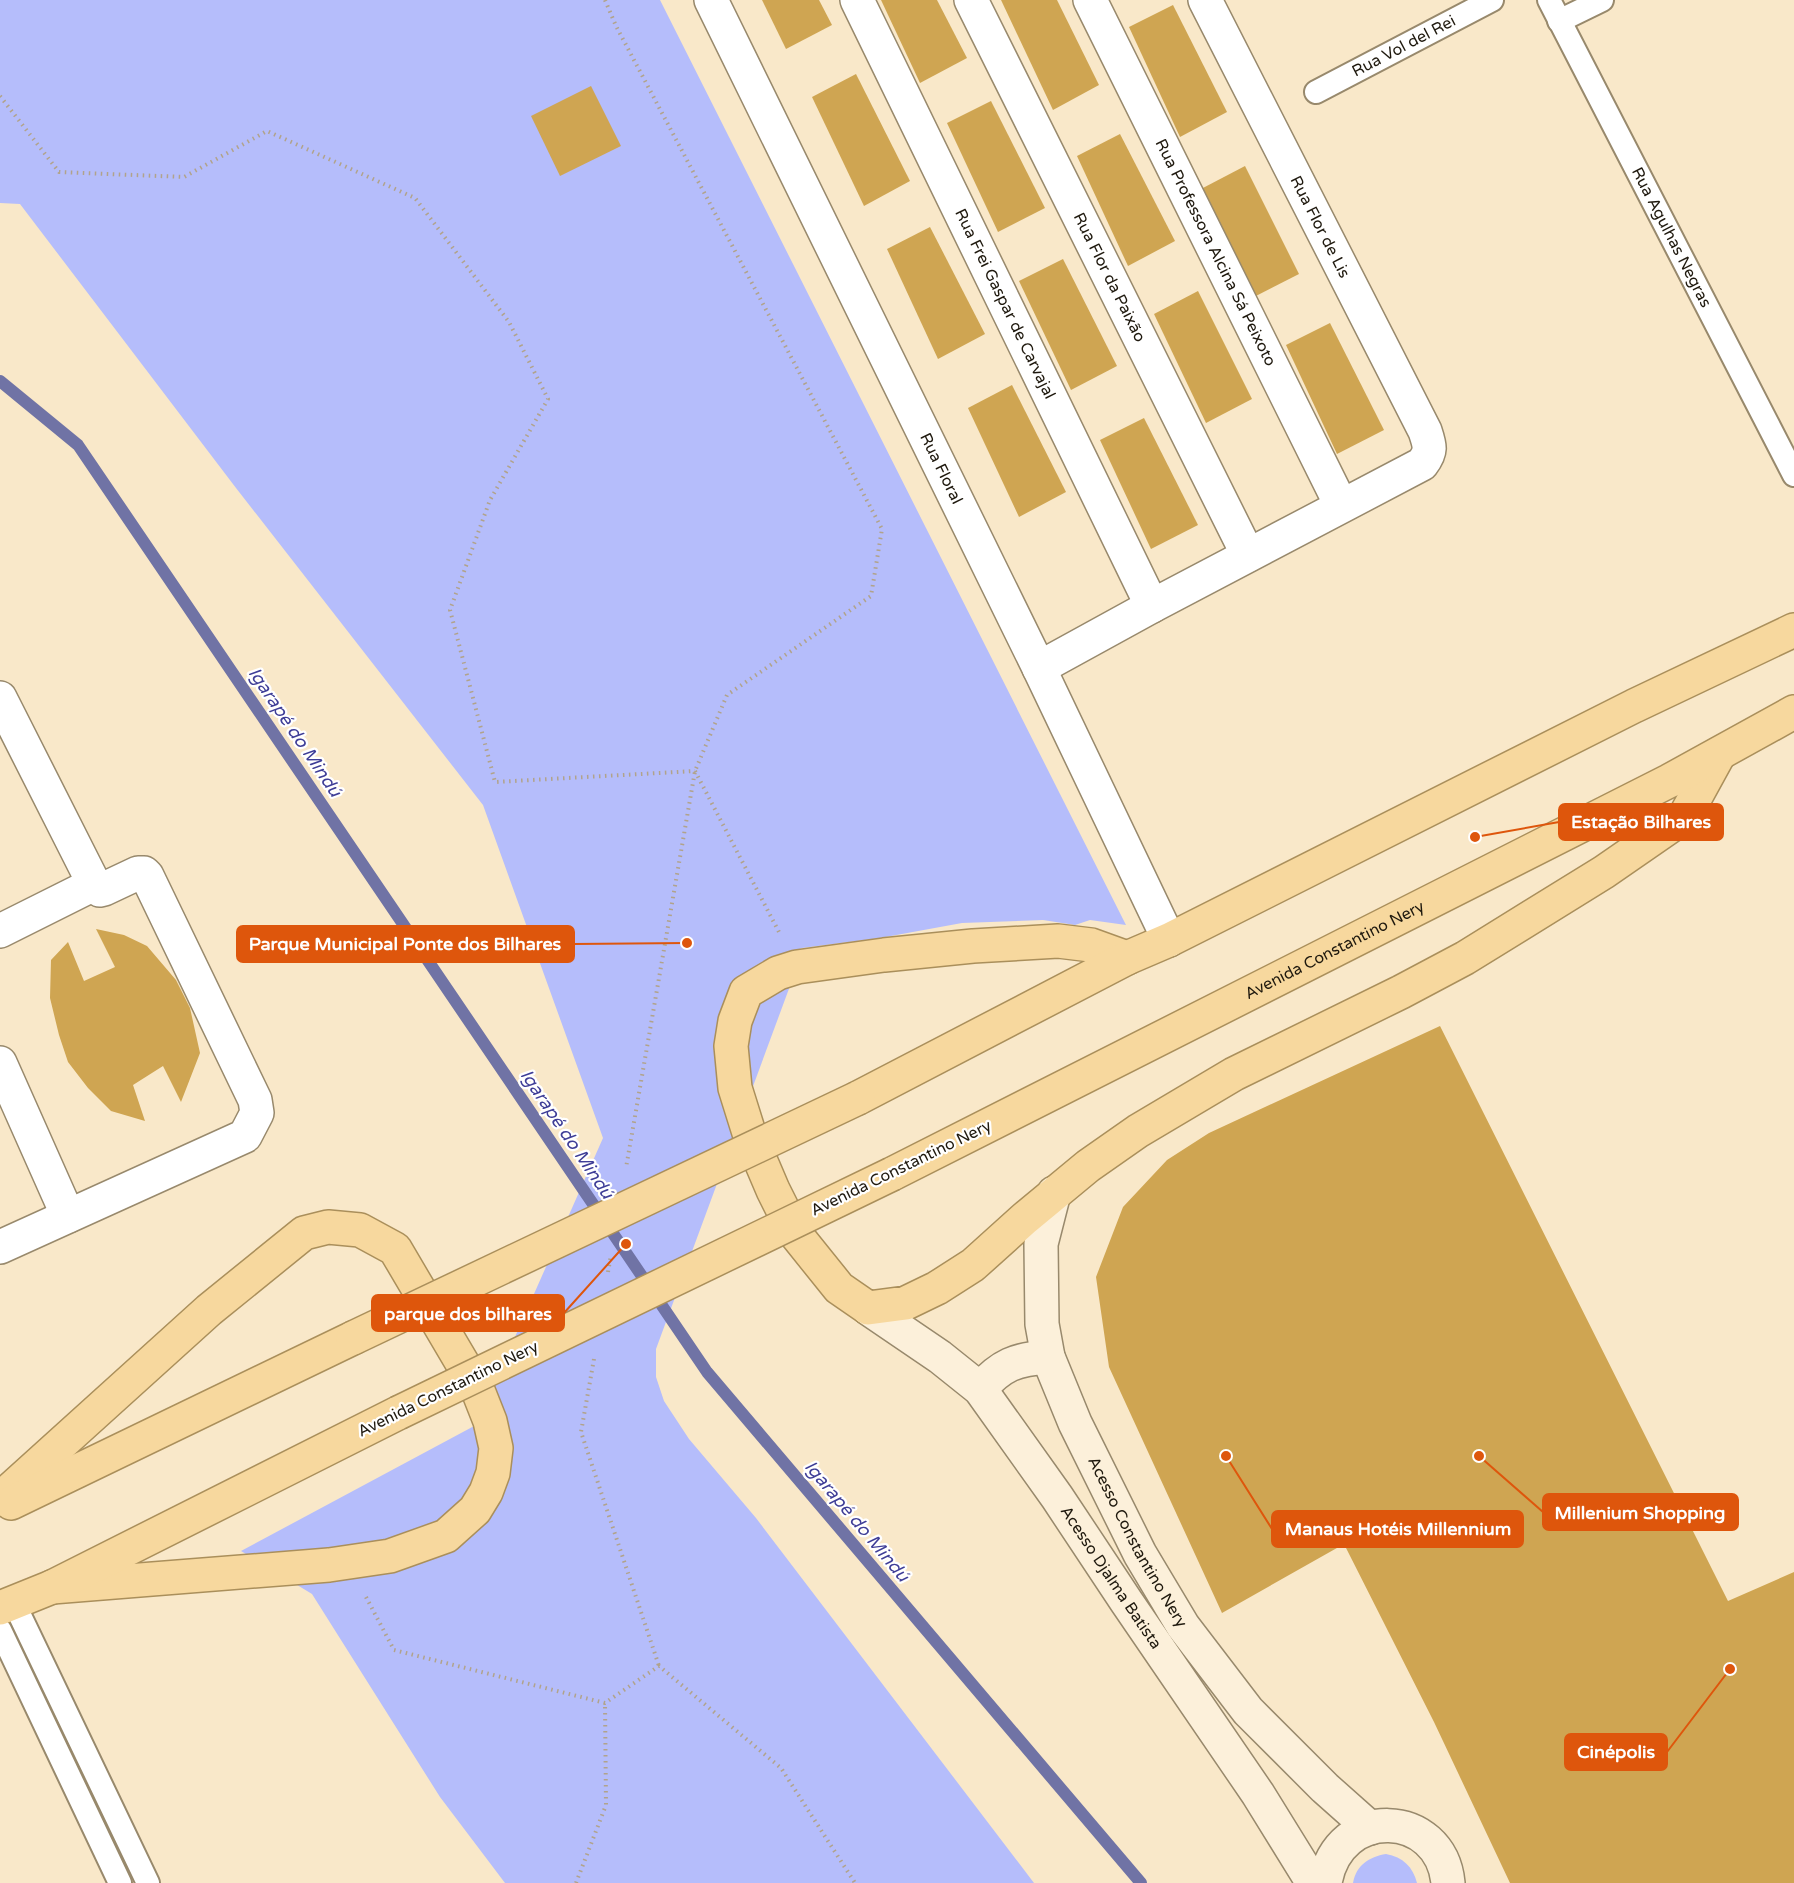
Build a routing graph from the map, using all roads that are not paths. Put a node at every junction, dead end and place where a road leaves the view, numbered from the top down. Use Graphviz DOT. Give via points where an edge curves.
graph roads {
  1 [pos="711,0"];
  2 [pos="857,0"];
  3 [pos="971,0"];
  4 [pos="1090,0"];
  5 [pos="1205,0"];
  6 [pos="1492,0"];
  7 [pos="1549,0"];
  8 [pos="1602,0"];
  9 [pos="1559,21"];
  10 [pos="1316,92"];
  11 [pos="1794,475"];
  12 [pos="1341,505"];
  13 [pos="1248,555"];
  14 [pos="1152,606"];
  15 [pos="1794,630"];
  16 [pos="1039,668"];
  17 [pos="0,699"];
  18 [pos="1794,712"];
  19 [pos="1719,754"];
  20 [pos="94,884"];
  21 [pos="0,931"];
  22 [pos="1169,940"];
  23 [pos="1127,958"];
  24 [pos="0,1063"];
  25 [pos="1054,1193"];
  26 [pos="68,1216"];
  27 [pos="0,1247"];
  28 [pos="868,1308"];
  29 [pos="1048,1357"];
  30 [pos="980,1389"];
  31 [pos="0,1499"];
  32 [pos="0,1508"];
  33 [pos="52,1587"];
  34 [pos="7,1604"];
  35 [pos="0,1630"];
  36 [pos="1370,1828"];
  37 [pos="120,1883"];
  38 [pos="148,1883"];
  39 [pos="1312,1883"];
  40 [pos="1325,1883"];
  41 [pos="1448,1883"];
  1 -- 16 [label="street, Rua Floral"];
  2 -- 14 [label="street, Rua Frei Gaspar de Carvajal"];
  3 -- 13 [label="street, Rua Flor da Paixão"];
  4 -- 12 [label="street, Rua Professora Alcina Sá Peixoto"];
  5 -- 12 [label="street, Rua Flor de Lis" via="1429,444 1429,455 1422,464"];
  6 -- 10 [label="lane, Rua Vol del Rei"];
  7 -- 9 [label="lane, Rua Agulhas Negras"];
  8 -- 9 [label="lane"];
  9 -- 11 [label="lane, Rua Agulhas Negras"];
  12 -- 13 [label="street"];
  13 -- 14 [label="street"];
  14 -- 16 [label="street"];
  15 -- 22 [label="highway"];
  16 -- 22 [label="street, Rua Floral"];
  17 -- 20 [label="street"];
  18 -- 19 [label="highway, Avenida Constantino Nery"];
  19 -- 25 [label="highway" via="1685,816 1604,872 1465,958 1234,1074 1138,1131"];
  19 -- 33 [label="highway, Avenida Constantino Nery, bridge" via="892,1174 398,1413"];
  20 -- 21 [label="street"];
  20 -- 26 [label="street" via="104,890 138,873 147,876 255,1100 256,1113 245,1136"];
  22 -- 23 [label="highway"];
  23 -- 28 [label="highway" via="1091,945 1058,941 973,946 797,967 778,972 746,992 731,1046 735,1088 750,1136 794,1232 839,1288"];
  23 -- 32 [label="highway, bridge" via="858,1098"];
  24 -- 26 [label="street"];
  25 -- 28 [label="highway" via="973,1265 946,1282 906,1303"];
  25 -- 29 [label="main road, Acesso Constantino Nery" via="1041,1244 1042,1324"];
  26 -- 27 [label="street"];
  28 -- 30 [label="main road, Acesso Djalma Batista"];
  29 -- 30 [label="main road" via="1010,1364 993,1374"];
  29 -- 36 [label="main road, Acesso Constantino Nery" via="1075,1423 1140,1554 1183,1626 1248,1712"];
  30 -- 39 [label="main road, Acesso Djalma Batista" via="1258,1794"];
  31 -- 33 [label="highway" via="209,1310 304,1233 328,1227 360,1230 395,1249 477,1388 496,1448 493,1473 475,1510 446,1536 390,1556 318,1566"];
  33 -- 34 [label="highway, Avenida Constantino Nery"];
  34 -- 38 [label="lane"];
  35 -- 37 [label="lane"];
  36 -- 40 [label="main road" via="1338,1847"];
  36 -- 41 [label="main road" via="1399,1827 1426,1840 1443,1863"];
}
